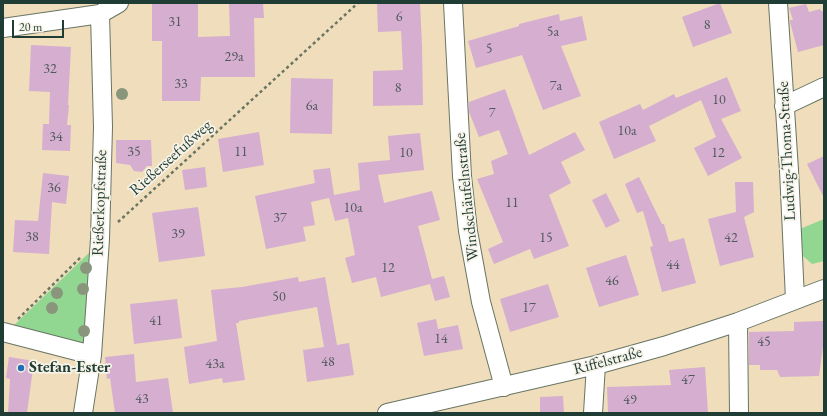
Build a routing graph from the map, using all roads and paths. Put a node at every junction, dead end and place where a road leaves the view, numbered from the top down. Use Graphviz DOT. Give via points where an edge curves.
graph roads {
  1 [pos="119,3"];
  2 [pos="358,3"];
  3 [pos="453,3"];
  4 [pos="778,3"];
  5 [pos="100,14"];
  6 [pos="3,28"];
  7 [pos="824,88"];
  8 [pos="784,106"];
  9 [pos="100,239"];
  10 [pos="824,289"];
  11 [pos="795,299"];
  12 [pos="738,322"];
  13 [pos="4,332"];
  14 [pos="92,355"];
  15 [pos="596,365"];
  16 [pos="504,387"];
  17 [pos="430,408"];
  18 [pos="83,413"];
  19 [pos="387,413"];
  20 [pos="593,413"];
  21 [pos="738,413"];
  1 -- 5 [label="street"];
  2 -- 9 [label="path, Rießerseefußweg"];
  3 -- 16 [label="street, Windschäufelnstraße" via="462,176 468,232 481,302"];
  4 -- 8 [label="street, Ludwig-Thoma-Straße"];
  5 -- 6 [label="street"];
  5 -- 9 [label="street, Rießerkopfstraße" via="103,127"];
  7 -- 8 [label="street"];
  8 -- 11 [label="street, Ludwig-Thoma-Straße"];
  9 -- 13 [label="path, Rießerseefußweg"];
  9 -- 14 [label="street, Rießerkopfstraße"];
  10 -- 11 [label="street, Riffelstraße"];
  11 -- 12 [label="street, Riffelstraße"];
  12 -- 15 [label="street, Riffelstraße"];
  12 -- 21 [label="street"];
  13 -- 14 [label="street"];
  14 -- 18 [label="street, Rießerkopfstraße"];
  15 -- 16 [label="street, Riffelstraße"];
  15 -- 20 [label="street"];
  16 -- 17 [label="street, Riffelstraße"];
  17 -- 19 [label="street, Riffelstraße"];
}
